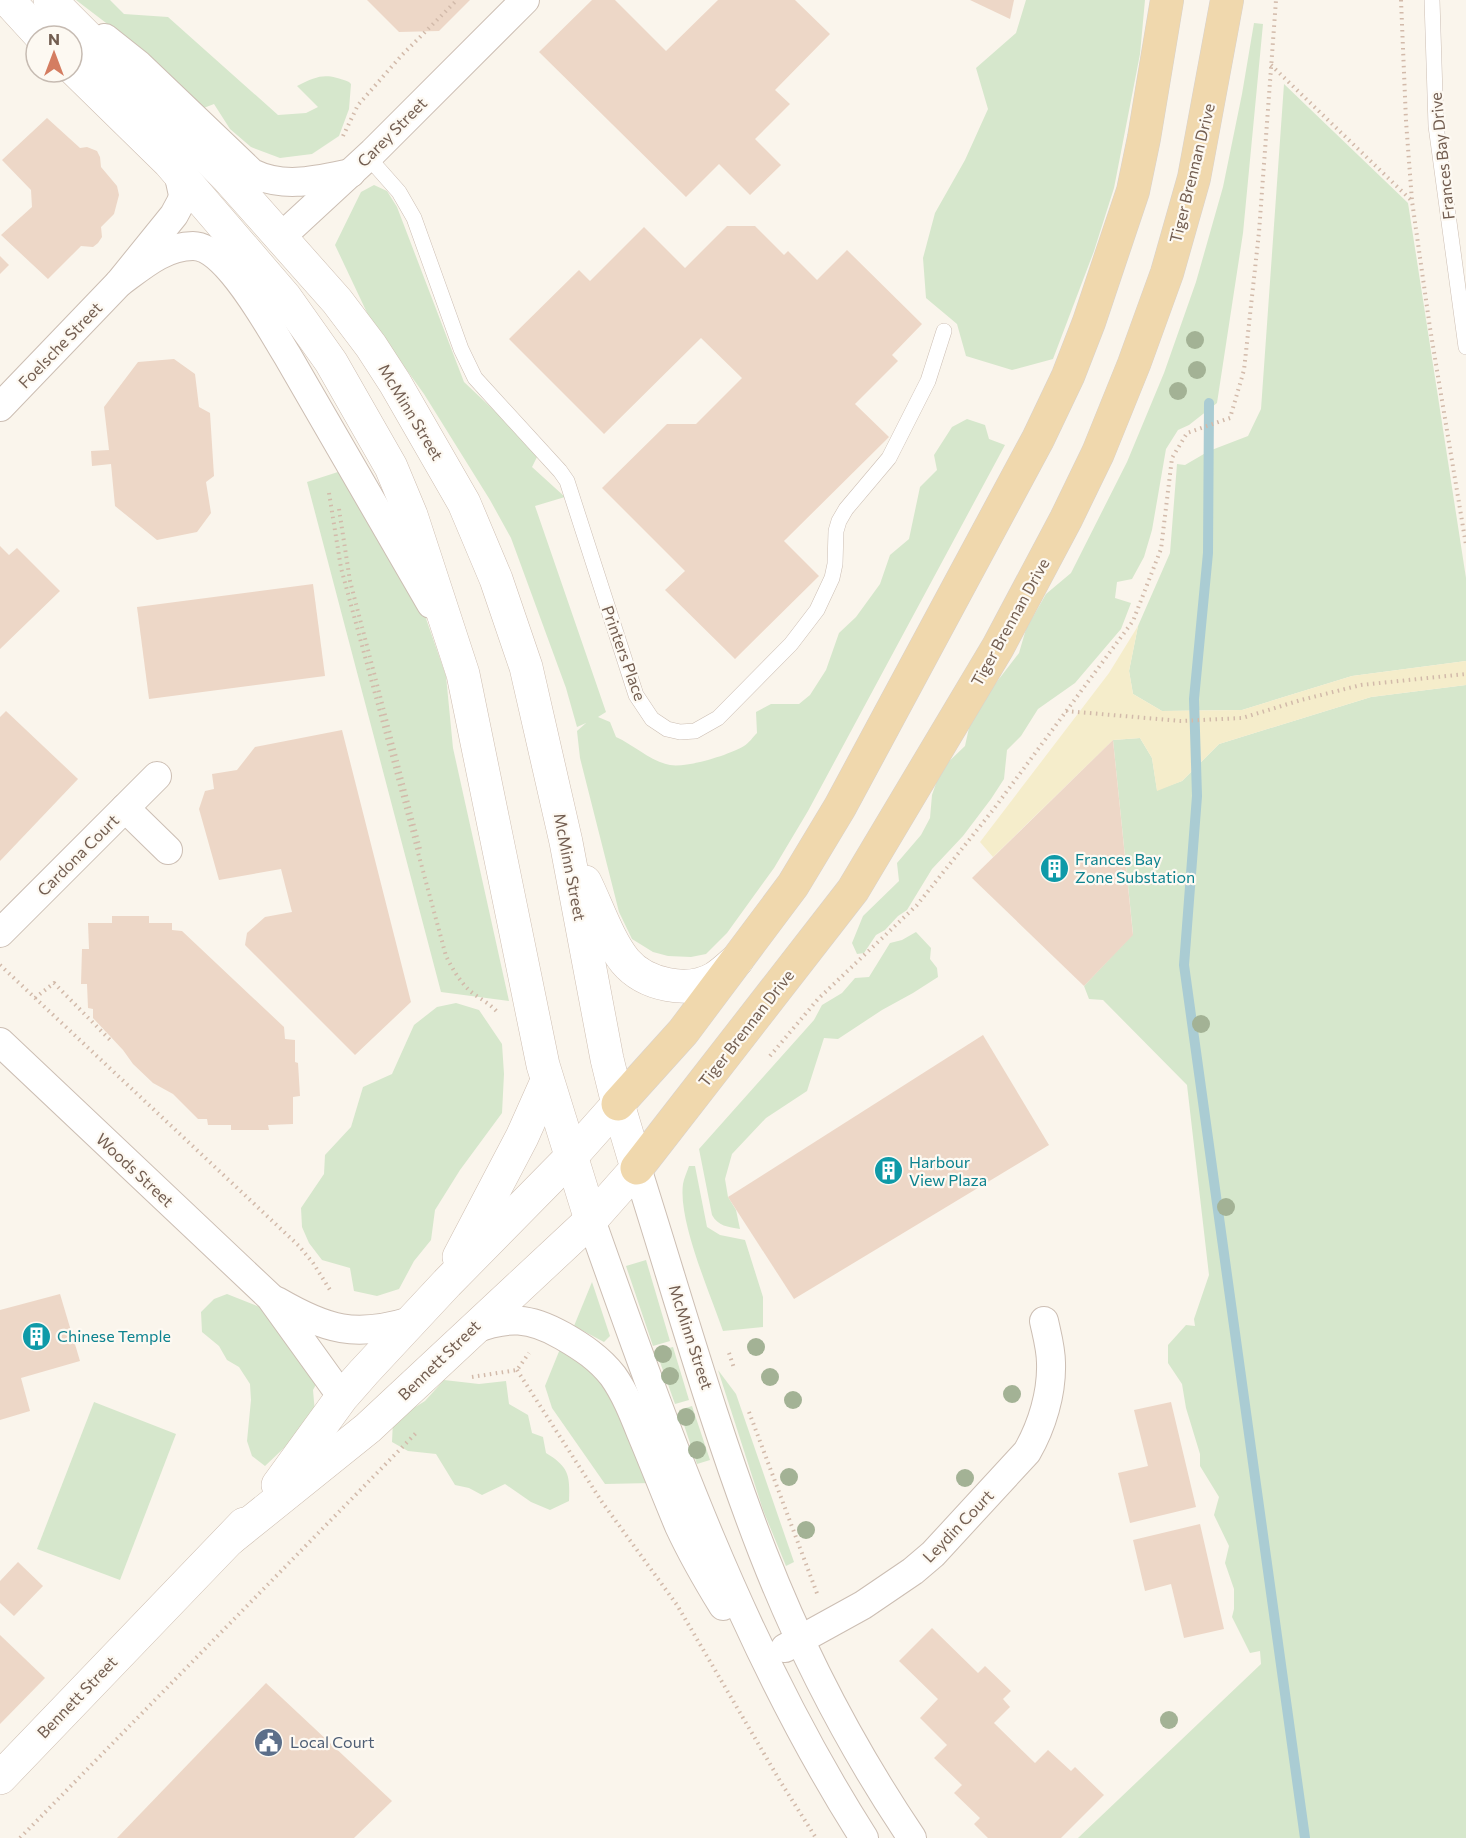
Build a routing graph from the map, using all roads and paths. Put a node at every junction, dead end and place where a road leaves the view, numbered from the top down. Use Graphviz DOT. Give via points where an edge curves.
graph roads {
  1 [pos="8,0"];
  2 [pos="50,0"];
  3 [pos="55,0"];
  4 [pos="457,0"];
  5 [pos="525,0"];
  6 [pos="1167,0"];
  7 [pos="1227,0"];
  8 [pos="1276,0"];
  9 [pos="1401,0"];
  10 [pos="1432,0"];
  11 [pos="30,24"];
  12 [pos="1271,65"];
  13 [pos="84,79"];
  14 [pos="342,138"];
  15 [pos="360,165"];
  16 [pos="178,172"];
  17 [pos="1412,201"];
  18 [pos="281,237"];
  19 [pos="256,262"];
  20 [pos="119,283"];
  21 [pos="944,332"];
  22 [pos="1466,347"];
  23 [pos="0,407"];
  24 [pos="327,484"];
  25 [pos="338,503"];
  26 [pos="1466,544"];
  27 [pos="454,645"];
  28 [pos="1466,674"];
  29 [pos="1065,711"];
  30 [pos="157,776"];
  31 [pos="125,808"];
  32 [pos="566,843"];
  33 [pos="168,850"];
  34 [pos="0,933"];
  35 [pos="739,958"];
  36 [pos="0,965"];
  37 [pos="34,998"];
  38 [pos="490,1003"];
  39 [pos="502,1021"];
  40 [pos="0,1042"];
  41 [pos="112,1042"];
  42 [pos="769,1056"];
  43 [pos="547,1081"];
  44 [pos="618,1104"];
  45 [pos="570,1158"];
  46 [pos="637,1168"];
  47 [pos="591,1220"];
  48 [pos="447,1283"];
  49 [pos="270,1298"];
  50 [pos="335,1300"];
  51 [pos="411,1321"];
  52 [pos="1044,1321"];
  53 [pos="470,1331"];
  54 [pos="726,1349"];
  55 [pos="470,1378"];
  56 [pos="736,1379"];
  57 [pos="342,1397"];
  58 [pos="747,1407"];
  59 [pos="420,1429"];
  60 [pos="230,1539"];
  61 [pos="821,1605"];
  62 [pos="801,1639"];
  63 [pos="765,1659"];
  64 [pos="0,1778"];
  65 [pos="20,1838"];
  66 [pos="816,1838"];
  67 [pos="864,1838"];
  68 [pos="912,1838"];
  1 -- 11 [label="street"];
  2 -- 18 [label="street, McMinn Street" via="227,177"];
  3 -- 15 [label="street" via="139,65 252,173 284,183 317,180"];
  4 -- 14 [label="path" via="358,105"];
  5 -- 15 [label="street, Carey Street"];
  6 -- 35 [label="main road" via="1133,191 1068,376 840,807 793,885"];
  7 -- 46 [label="main road, Tiger Brennan Drive" via="1194,178 1167,273 1098,453 1066,519 998,647 853,890"];
  8 -- 12 [label="path"];
  9 -- 17 [label="path"];
  10 -- 22 [label="lane, Frances Bay Drive" via="1436,126"];
  12 -- 17 [label="path"];
  12 -- 29 [label="path" via="1244,370 1230,417 1187,433 1172,458 1161,549 1133,621"];
  13 -- 16 [label="street"];
  15 -- 18 [label="street, Carey Street"];
  15 -- 21 [label="lane, Printers Place" via="399,192 414,218 475,378 567,481 636,695 652,719 667,729 695,731 718,718 791,644 817,610 832,578 839,521 889,458 925,388"];
  16 -- 19 [label="street"];
  16 -- 20 [label="street, Foelsche Street" via="183,195 178,208"];
  17 -- 26 [label="path"];
  18 -- 19 [label="street, Carey Street"];
  18 -- 32 [label="street, McMinn Street" via="371,346 464,502 525,667"];
  19 -- 27 [label="street" via="331,362 391,466"];
  20 -- 23 [label="street, Foelsche Street"];
  20 -- 27 [label="street, Foelsche Street" via="158,255 184,247 207,249 222,261 263,317"];
  24 -- 38 [label="path" via="343,576 446,956 468,990"];
  25 -- 38 [label="path" via="350,581 448,956 469,989"];
  27 -- 43 [label="street" via="470,701"];
  28 -- 29 [label="path" via="1361,685 1242,718 1181,721"];
  29 -- 42 [label="path" via="917,905 818,999"];
  30 -- 31 [label="street, Cardona Court"];
  31 -- 33 [label="street"];
  31 -- 34 [label="street, Cardona Court"];
  32 -- 35 [label="street" via="618,950 636,972 662,983 690,985 715,978"];
  32 -- 44 [label="street, McMinn Street"];
  35 -- 44 [label="main road" via="683,1032"];
  36 -- 37 [label="path"];
  37 -- 41 [label="path" via="54,982"];
  37 -- 50 [label="path" via="299,1246 314,1263"];
  38 -- 39 [label="path"];
  40 -- 49 [label="street, Woods Street"];
  43 -- 45 [label="street"];
  43 -- 48 [label="street, Bennett Street"];
  44 -- 45 [label="street, Bennett Street"];
  44 -- 46 [label="street, McMinn Street"];
  45 -- 47 [label="street"];
  45 -- 48 [label="street, Bennett Street"];
  46 -- 47 [label="street, Bennett Street"];
  46 -- 62 [label="street, McMinn Street" via="733,1469 763,1554"];
  47 -- 53 [label="street, Bennett Street"];
  47 -- 63 [label="street" via="662,1417 721,1564"];
  48 -- 51 [label="street, Bennett Street"];
  49 -- 51 [label="street, Woods Street" via="316,1321 345,1329 376,1330"];
  49 -- 57 [label="street, Woods Street"];
  51 -- 57 [label="street, Bennett Street"];
  52 -- 62 [label="street, Leydin Court" via="1050,1380 1039,1428 1027,1452 926,1560 863,1605"];
  53 -- 60 [label="street, Bennett Street" via="368,1428"];
  53 -- 63 [label="street" via="498,1321 534,1322 576,1343 603,1364 624,1393 696,1560 724,1606"];
  54 -- 56 [label="path" via="732,1357"];
  55 -- 66 [label="path" via="518,1370 602,1502 676,1605"];
  57 -- 60 [label="street, Bennett Street" via="295,1464"];
  58 -- 61 [label="path"];
  59 -- 65 [label="path"];
  60 -- 64 [label="street, Bennett Street"];
  62 -- 63 [label="street, Leydin Court"];
  62 -- 68 [label="street, McMinn Street" via="858,1753"];
  63 -- 67 [label="street" via="823,1771"];
}
